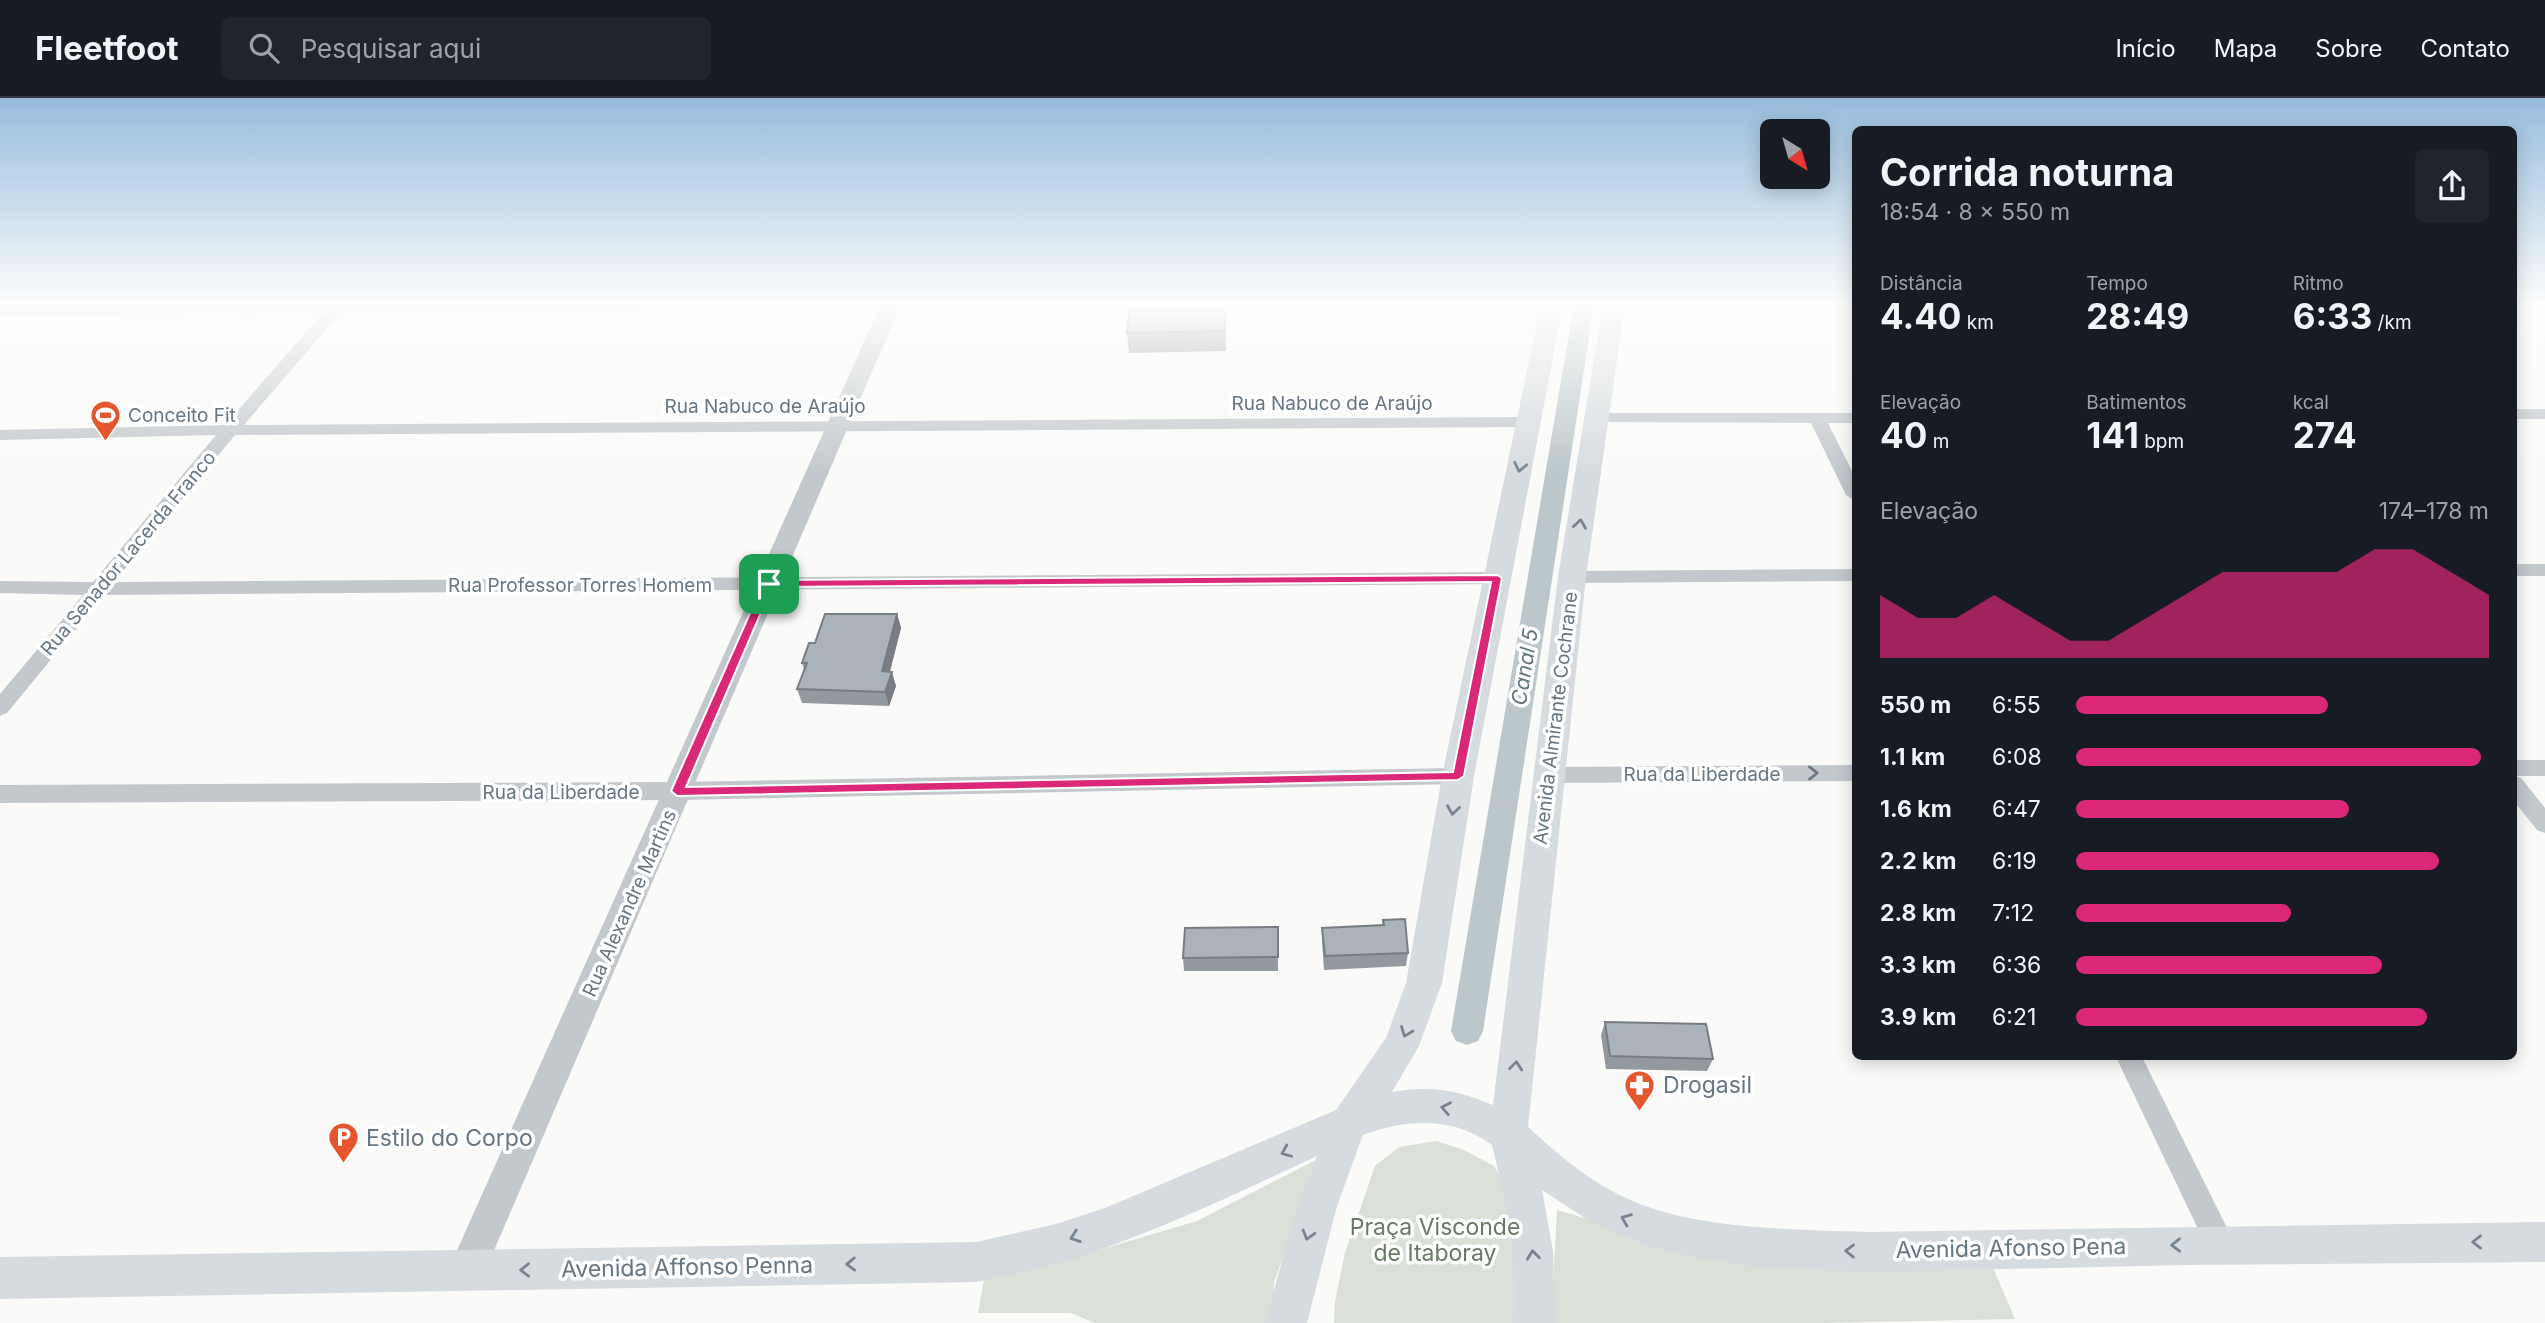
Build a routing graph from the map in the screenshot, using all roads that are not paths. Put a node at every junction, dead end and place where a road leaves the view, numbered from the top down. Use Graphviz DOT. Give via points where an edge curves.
graph roads {
  1 [pos="289,361"];
  2 [pos="866,361"];
  3 [pos="1541,361"];
  4 [pos="1605,361"];
  5 [pos="2517,414"];
  6 [pos="2545,414"];
  7 [pos="1597,418"];
  8 [pos="1817,418"];
  9 [pos="1852,418"];
  10 [pos="1530,422"];
  11 [pos="837,427"];
  12 [pos="230,430"];
  13 [pos="0,435"];
  14 [pos="1852,489"];
  15 [pos="2517,570"];
  16 [pos="2545,570"];
  17 [pos="1852,575"];
  18 [pos="1497,578"];
  19 [pos="1572,578"];
  20 [pos="769,584"];
  21 [pos="0,587"];
  22 [pos="97,589"];
  23 [pos="0,708"];
  24 [pos="2517,768"];
  25 [pos="2545,768"];
  26 [pos="1852,773"];
  27 [pos="1549,775"];
  28 [pos="1458,776"];
  29 [pos="2517,789"];
  30 [pos="677,791"];
  31 [pos="0,794"];
  32 [pos="2545,824"];
  33 [pos="2130,1060"];
  34 [pos="1348,1125"];
  35 [pos="1508,1134"];
  36 [pos="2545,1242"];
  37 [pos="2220,1244"];
  38 [pos="467,1270"];
  39 [pos="0,1278"];
  40 [pos="1286,1323"];
  41 [pos="1534,1323"];
  1 -- 12 [label="street, Rua Senador Lacerda Franco"];
  2 -- 11 [label="street, Rua Alexandre Martins"];
  3 -- 10 [label="main road"];
  4 -- 7 [label="main road, Avenida Almirante Cochrane"];
  5 -- 6 [label="street"];
  7 -- 8 [label="street"];
  19 -- 7 [label="main road, Avenida Almirante Cochrane, one-way"];
  8 -- 9 [label="street"];
  8 -- 14 [label="street"];
  10 -- 11 [label="street, Rua Nabuco de Araújo"];
  10 -- 18 [label="main road, one-way"];
  11 -- 12 [label="street, Rua Nabuco de Araújo"];
  11 -- 20 [label="street, Rua Alexandre Martins"];
  12 -- 13 [label="street, Rua Nabuco de Araújo"];
  12 -- 22 [label="street, Rua Senador Lacerda Franco"];
  15 -- 16 [label="street"];
  17 -- 19 [label="street"];
  18 -- 20 [label="street, Rua Professor Torres Homem"];
  18 -- 28 [label="main road"];
  19 -- 27 [label="main road, Avenida Almirante Cochrane"];
  20 -- 22 [label="street, Rua Professor Torres Homem"];
  20 -- 30 [label="street, Rua Alexandre Martins"];
  21 -- 22 [label="street, Rua Professor Torres Homem"];
  22 -- 23 [label="street, Rua Senador Lacerda Franco"];
  24 -- 25 [label="street"];
  27 -- 26 [label="street, Rua da Liberdade, one-way"];
  35 -- 27 [label="main road, Avenida Almirante Cochrane, one-way"];
  28 -- 30 [label="street, Rua da Liberdade"];
  28 -- 34 [label="main road, one-way" via="1424,983 1401,1046"];
  29 -- 32 [label="street"];
  30 -- 31 [label="street, Rua da Liberdade"];
  30 -- 38 [label="street, Rua Alexandre Martins"];
  33 -- 37 [label="street"];
  35 -- 34 [label="main road, Avenida Affonso Penna, one-way" via="1476,1114 1432,1106 1407,1106"];
  34 -- 38 [label="main road, Avenida Affonso Penna, one-way" via="1140,1215 1056,1244 976,1262"];
  34 -- 40 [label="main road, one-way" via="1317,1206"];
  37 -- 35 [label="main road, Avenida Afonso Pena, one-way" via="1885,1251 1751,1246 1668,1232 1601,1209 1539,1164"];
  41 -- 35 [label="main road, one-way" via="1536,1298 1525,1196"];
  36 -- 37 [label="main road, Avenida Afonso Pena, one-way"];
  38 -- 39 [label="main road, Avenida Affonso Penna"];
}
